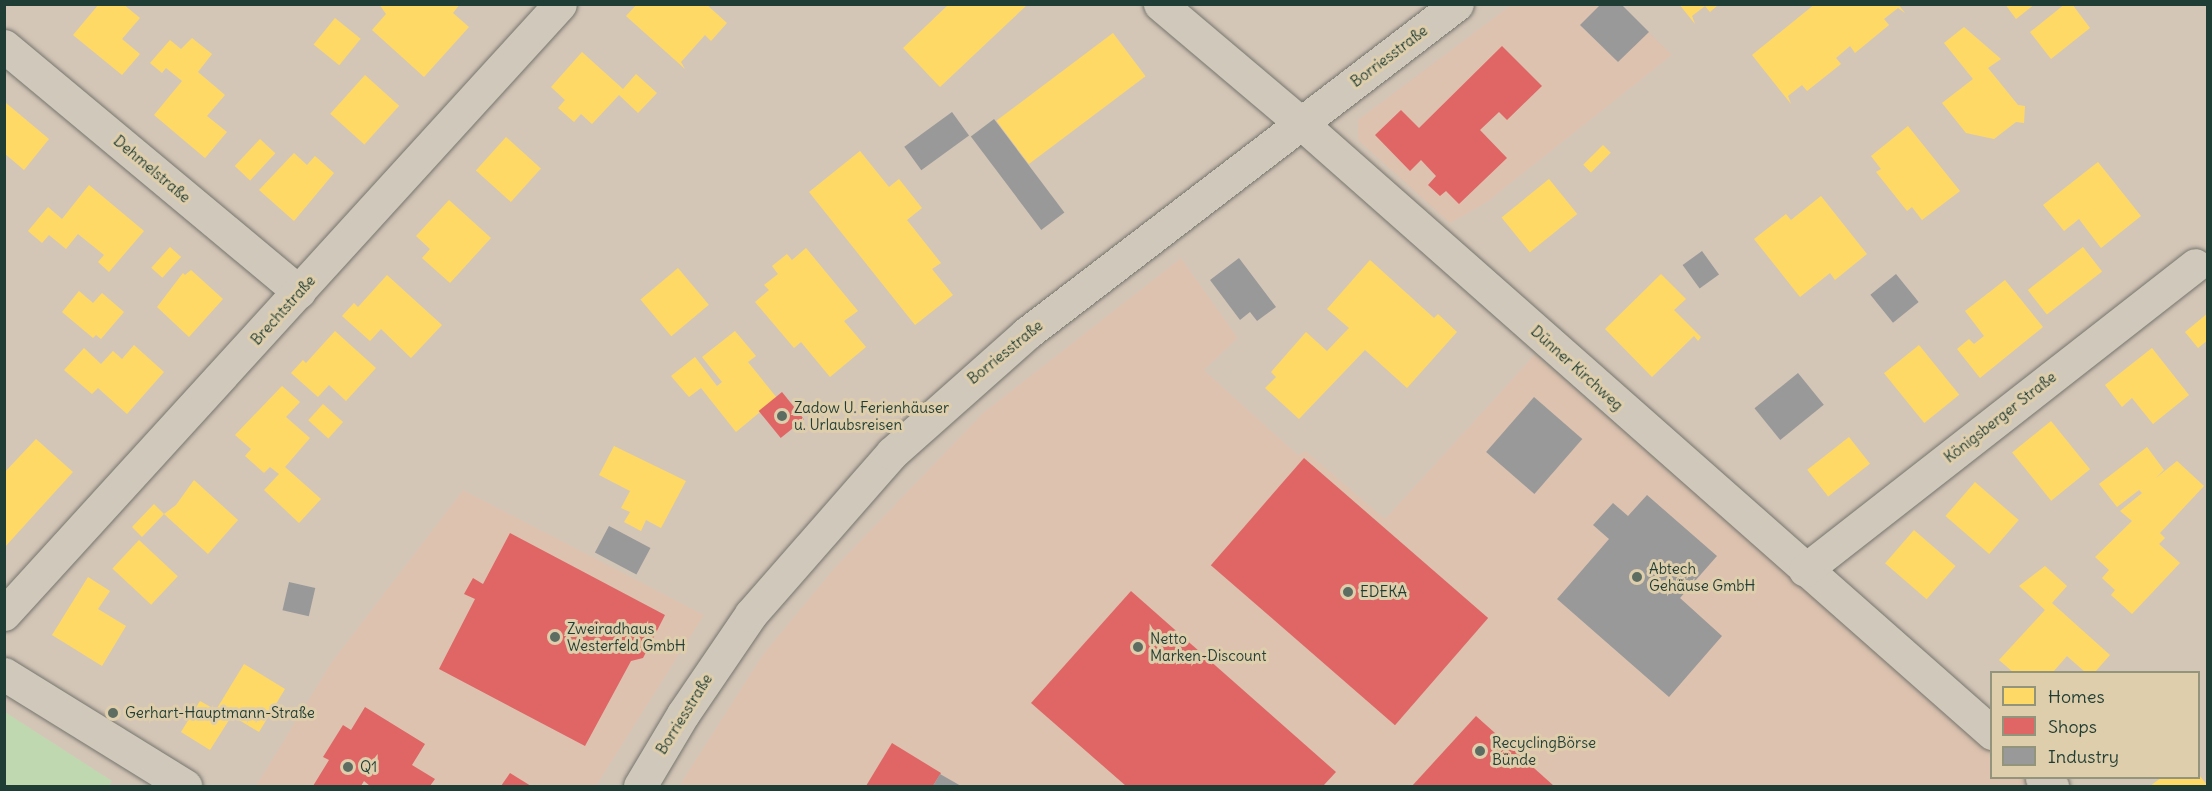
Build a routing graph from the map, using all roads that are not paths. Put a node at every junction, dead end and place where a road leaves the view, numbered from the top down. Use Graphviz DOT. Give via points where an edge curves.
graph roads {
  1 [pos="560,4"];
  2 [pos="1160,4"];
  3 [pos="1457,4"];
  4 [pos="4,46"];
  5 [pos="1301,123"];
  6 [pos="2195,265"];
  7 [pos="299,292"];
  8 [pos="1805,570"];
  9 [pos="4,614"];
  10 [pos="4,674"];
  11 [pos="1990,731"];
  12 [pos="185,786"];
  13 [pos="640,786"];
  1 -- 7 [label="street, Brechtstraße"];
  2 -- 5 [label="street, Dünner Kirchweg"];
  3 -- 5 [label="street, Borriesstraße"];
  4 -- 7 [label="street, Dehmelstraße"];
  5 -- 8 [label="street, Dünner Kirchweg"];
  5 -- 13 [label="street, Borriesstraße" via="1010,347 892,453 751,614 689,704"];
  6 -- 8 [label="street, Königsberger Straße"];
  7 -- 9 [label="street, Brechtstraße"];
  8 -- 11 [label="street, Dünner Kirchweg"];
  10 -- 12 [label="street"];
}
